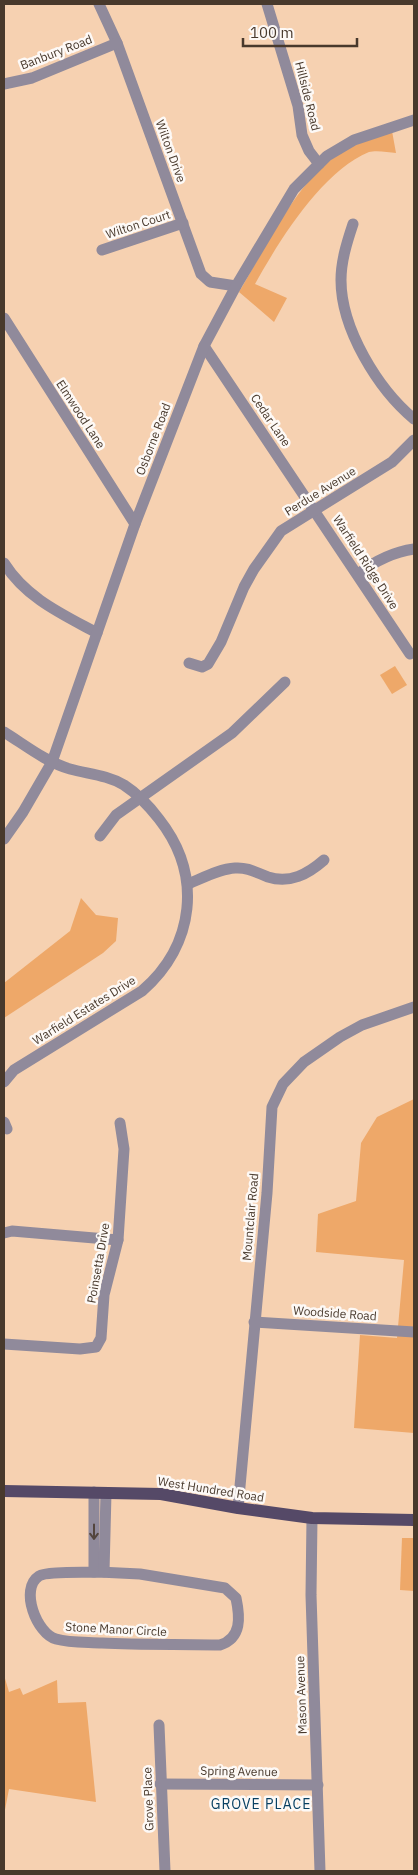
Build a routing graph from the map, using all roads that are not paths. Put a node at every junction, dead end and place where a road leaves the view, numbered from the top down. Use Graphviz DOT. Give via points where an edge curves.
graph roads {
  1 [pos="99,4"];
  2 [pos="267,4"];
  3 [pos="116,43"];
  4 [pos="4,84"];
  5 [pos="414,120"];
  6 [pos="319,164"];
  7 [pos="183,223"];
  8 [pos="353,224"];
  9 [pos="102,250"];
  10 [pos="236,286"];
  11 [pos="4,318"];
  12 [pos="204,346"];
  13 [pos="414,420"];
  14 [pos="414,440"];
  15 [pos="316,511"];
  16 [pos="135,524"];
  17 [pos="414,549"];
  18 [pos="4,563"];
  19 [pos="358,574"];
  20 [pos="97,634"];
  21 [pos="410,654"];
  22 [pos="190,663"];
  23 [pos="285,682"];
  24 [pos="4,732"];
  25 [pos="52,762"];
  26 [pos="140,796"];
  27 [pos="100,836"];
  28 [pos="4,839"];
  29 [pos="324,860"];
  30 [pos="188,884"];
  31 [pos="414,1007"];
  32 [pos="4,1082"];
  33 [pos="120,1123"];
  34 [pos="4,1233"];
  35 [pos="118,1240"];
  36 [pos="254,1322"];
  37 [pos="414,1332"];
  38 [pos="4,1344"];
  39 [pos="4,1490"];
  40 [pos="100,1492"];
  41 [pos="238,1508"];
  42 [pos="312,1518"];
  43 [pos="414,1520"];
  44 [pos="99,1572"];
  45 [pos="159,1725"];
  46 [pos="160,1784"];
  47 [pos="318,1785"];
  48 [pos="165,1871"];
  49 [pos="320,1871"];
  1 -- 3 [label="street, Wilton Drive"];
  2 -- 6 [label="street, Hillside Road" via="298,106 302,135"];
  3 -- 4 [label="street, Banbury Road" via="32,78"];
  3 -- 7 [label="street, Wilton Drive"];
  5 -- 6 [label="street, Osborne Road" via="354,140"];
  6 -- 10 [label="street, Osborne Road" via="294,189"];
  7 -- 9 [label="street, Wilton Court"];
  7 -- 10 [label="street, Wilton Drive" via="201,274 210,282"];
  8 -- 13 [label="street" via="341,279 348,320 378,378"];
  10 -- 12 [label="street, Osborne Road"];
  11 -- 16 [label="street, Elmwood Lane"];
  12 -- 15 [label="street, Cedar Lane"];
  12 -- 16 [label="street, Osborne Road"];
  14 -- 15 [label="street, Perdue Avenue" via="392,462"];
  15 -- 19 [label="street, Warfield Ridge Drive"];
  15 -- 22 [label="street, Perdue Avenue" via="281,530 244,587 208,664"];
  16 -- 20 [label="street, Osborne Road"];
  17 -- 19 [label="street" via="394,553"];
  18 -- 20 [label="street" via="37,599"];
  19 -- 21 [label="street, Warfield Ridge Drive"];
  20 -- 25 [label="street, Osborne Road"];
  23 -- 26 [label="street" via="232,733"];
  24 -- 25 [label="street, Warfield Estates Drive"];
  25 -- 26 [label="street, Warfield Estates Drive" via="69,769 106,776"];
  25 -- 28 [label="street, Osborne Road"];
  26 -- 27 [label="street" via="116,815"];
  26 -- 30 [label="street, Warfield Estates Drive" via="177,847"];
  29 -- 30 [label="street" via="313,870 292,878 276,879 250,869 234,868"];
  30 -- 32 [label="street, Warfield Estates Drive" via="186,917 181,934 157,978 142,991 14,1070"];
  31 -- 36 [label="street, Mountclair Road" via="362,1025 304,1062 284,1084 272,1107"];
  33 -- 35 [label="street, Poinsetta Drive" via="124,1149"];
  34 -- 35 [label="street"];
  35 -- 38 [label="street, Poinsetta Drive" via="104,1295 101,1338 96,1347 80,1349"];
  36 -- 37 [label="street, Woodside Road"];
  36 -- 41 [label="street, Mountclair Road"];
  39 -- 40 [label="main road, West Hundred Road"];
  40 -- 41 [label="main road, West Hundred Road" via="161,1494"];
  40 -- 44 [label="street"];
  41 -- 42 [label="main road, West Hundred Road"];
  42 -- 43 [label="main road, West Hundred Road"];
  42 -- 47 [label="street, Mason Avenue" via="311,1594"];
  44 -- 44 [label="street, Stone Manor Circle" via="48,1573 34,1579 29,1598 49,1636 67,1641 220,1645 231,1640 238,1630 236,1598 225,1588 140,1574"];
  45 -- 46 [label="street, Grove Place"];
  46 -- 47 [label="street, Spring Avenue"];
  46 -- 48 [label="street, Grove Place"];
  47 -- 49 [label="street, Mason Avenue"];
}
